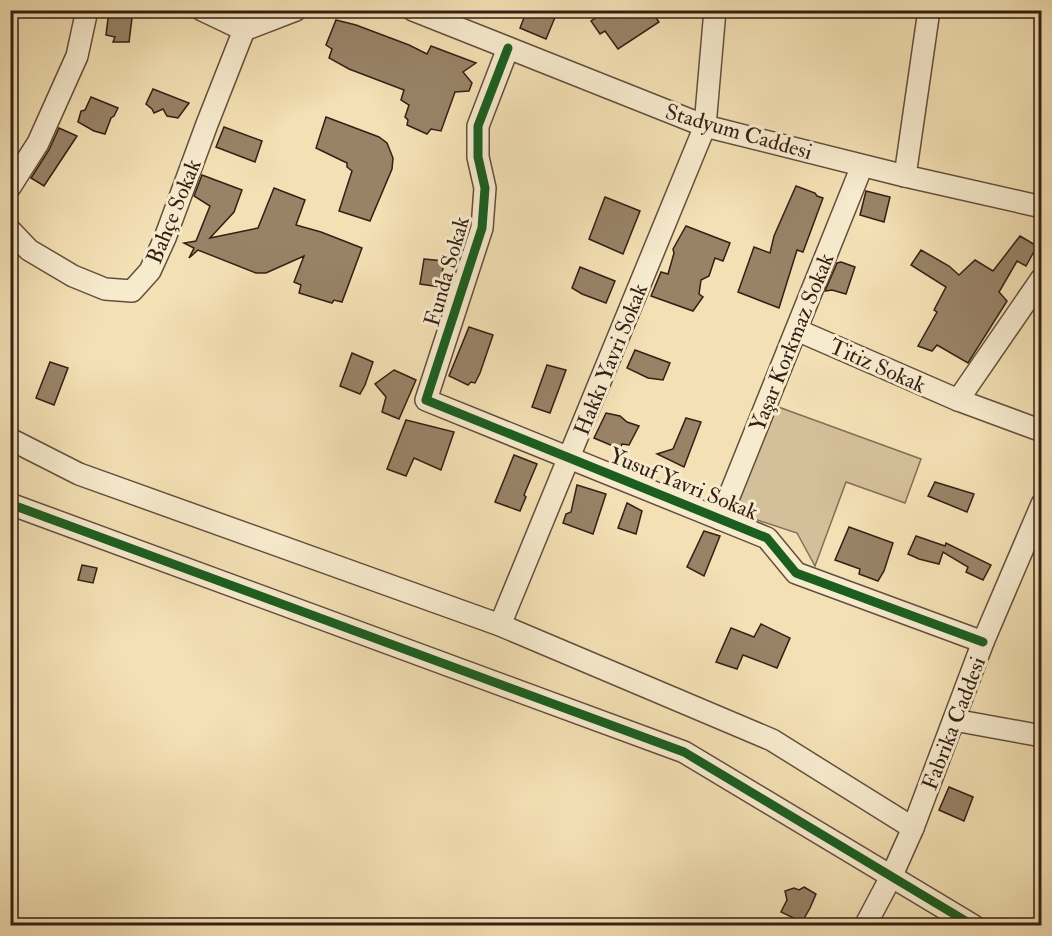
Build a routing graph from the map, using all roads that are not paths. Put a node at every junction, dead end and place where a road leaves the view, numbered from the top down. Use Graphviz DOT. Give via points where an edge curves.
graph roads {
  1 [pos="87,10"];
  2 [pos="202,10"];
  3 [pos="413,10"];
  4 [pos="714,10"];
  5 [pos="929,10"];
  6 [pos="286,12"];
  7 [pos="244,30"];
  8 [pos="508,48"];
  9 [pos="705,126"];
  10 [pos="862,166"];
  11 [pos="905,176"];
  12 [pos="10,187"];
  13 [pos="1041,207"];
  14 [pos="10,230"];
  15 [pos="1041,279"];
  16 [pos="797,330"];
  17 [pos="426,400"];
  18 [pos="958,400"];
  19 [pos="1041,431"];
  20 [pos="10,439"];
  21 [pos="570,458"];
  22 [pos="10,504"];
  23 [pos="1041,504"];
  24 [pos="720,519"];
  25 [pos="1035,540"];
  26 [pos="500,625"];
  27 [pos="983,642"];
  28 [pos="954,720"];
  29 [pos="1041,736"];
  30 [pos="913,828"];
  31 [pos="892,875"];
  32 [pos="865,926"];
  33 [pos="974,926"];
  1 -- 12 [label="street" via="77,56 38,143"];
  2 -- 7 [label="street"];
  3 -- 8 [label="street, Stadyum Caddesi"];
  4 -- 9 [label="street, Hakkı Yavri Sokak"];
  5 -- 11 [label="street"];
  6 -- 7 [label="street"];
  7 -- 14 [label="street, Bahçe Sokak" via="165,238 150,271 132,291 105,290 73,276 29,250"];
  8 -- 9 [label="street, Stadyum Caddesi"];
  8 -- 17 [label="street, Funda Sokak" via="478,126 478,158 485,188 482,228"];
  9 -- 10 [label="street, Stadyum Caddesi"];
  9 -- 21 [label="street, Hakkı Yavri Sokak"];
  10 -- 11 [label="street, Stadyum Caddesi"];
  10 -- 16 [label="street, Yaşar Korkmaz Sokak"];
  11 -- 13 [label="street, Stadyum Caddesi"];
  15 -- 18 [label="street"];
  16 -- 18 [label="street, Titiz Sokak"];
  16 -- 24 [label="street, Yaşar Korkmaz Sokak"];
  17 -- 21 [label="street, Yusuf Yavri Sokak"];
  18 -- 19 [label="street, Titiz Sokak"];
  20 -- 26 [label="street" via="79,474"];
  21 -- 24 [label="street, Yusuf Yavri Sokak"];
  21 -- 26 [label="street, Hakkı Yavri Sokak"];
  22 -- 31 [label="street" via="684,752"];
  23 -- 25 [label="street, Fabrika Caddesi"];
  24 -- 27 [label="street, Yusuf Yavri Sokak" via="766,538 796,573"];
  25 -- 27 [label="street, Fabrika Caddesi"];
  26 -- 30 [label="street" via="772,740"];
  27 -- 28 [label="street, Fabrika Caddesi"];
  28 -- 29 [label="street"];
  28 -- 30 [label="street, Fabrika Caddesi"];
  30 -- 31 [label="street, Fabrika Caddesi"];
  31 -- 32 [label="street, Fabrika Caddesi"];
  31 -- 33 [label="street"];
}
